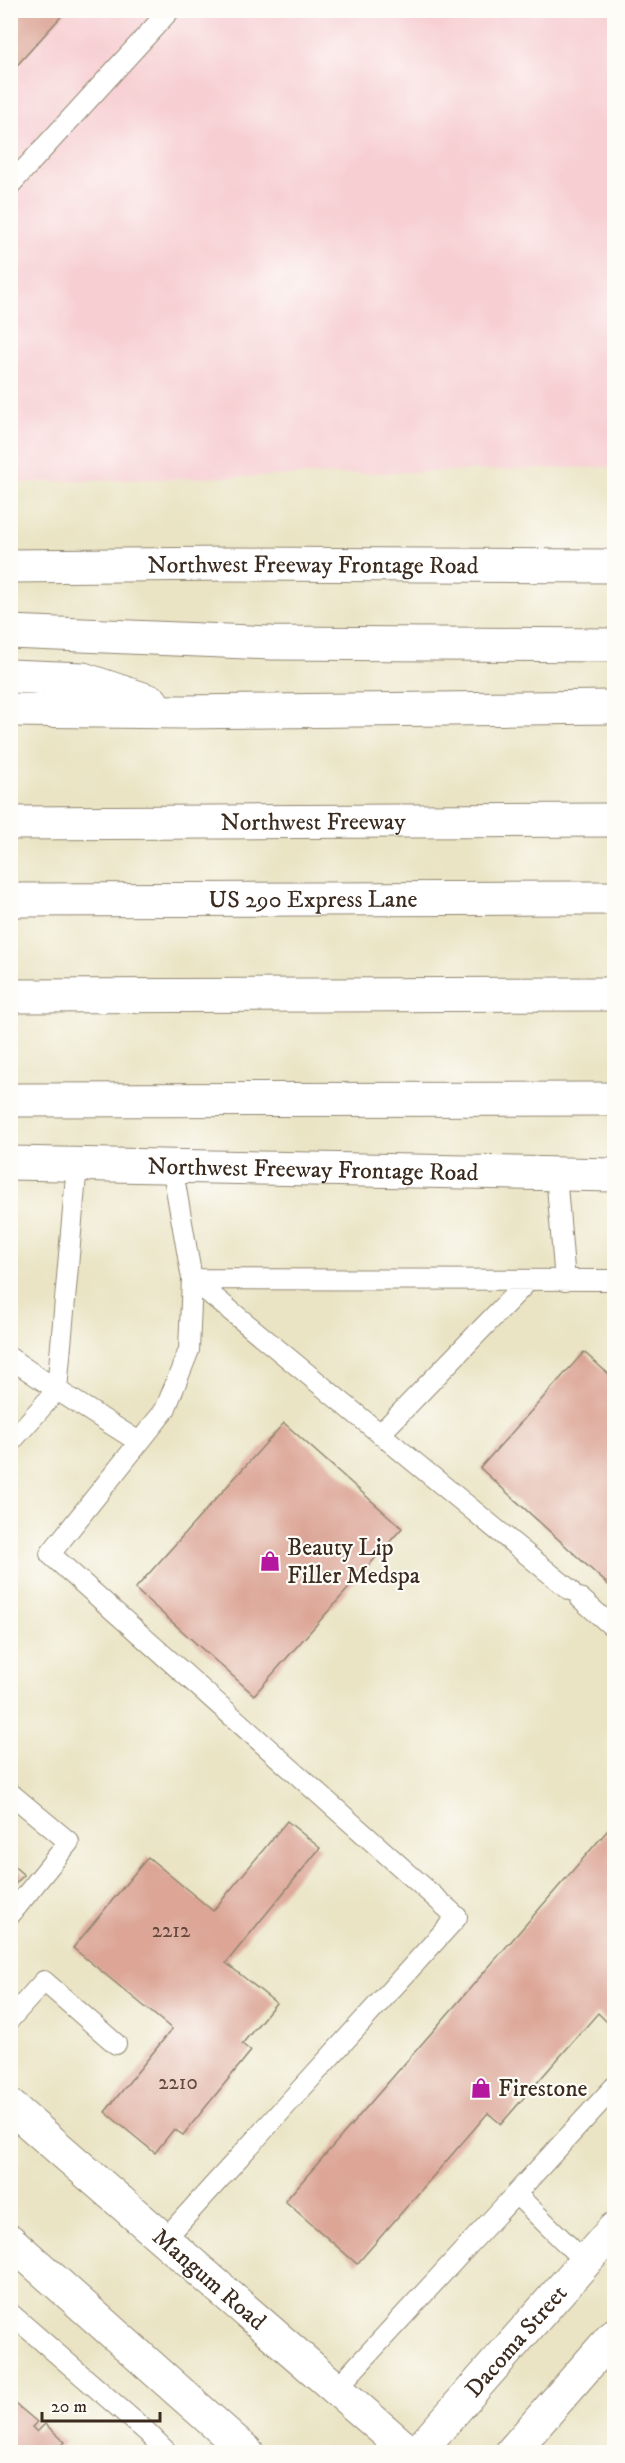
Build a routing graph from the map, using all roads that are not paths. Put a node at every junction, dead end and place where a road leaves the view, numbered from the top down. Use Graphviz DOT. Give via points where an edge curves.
graph roads {
  1 [pos="170,10"];
  2 [pos="10,185"];
  3 [pos="10,566"];
  4 [pos="615,566"];
  5 [pos="10,632"];
  6 [pos="615,645"];
  7 [pos="10,676"];
  8 [pos="615,707"];
  9 [pos="10,710"];
  10 [pos="183,712"];
  11 [pos="615,820"];
  12 [pos="10,823"];
  13 [pos="615,898"];
  14 [pos="10,900"];
  15 [pos="615,994"];
  16 [pos="10,996"];
  17 [pos="615,1099"];
  18 [pos="10,1100"];
  19 [pos="10,1163"];
  20 [pos="77,1164"];
  21 [pos="172,1166"];
  22 [pos="556,1174"];
  23 [pos="615,1175"];
  24 [pos="192,1279"];
  25 [pos="615,1280"];
  26 [pos="528,1281"];
  27 [pos="565,1281"];
  28 [pos="10,1358"];
  29 [pos="57,1390"];
  30 [pos="380,1434"];
  31 [pos="139,1442"];
  32 [pos="10,1443"];
  33 [pos="615,1628"];
  34 [pos="10,1793"];
  35 [pos="10,1915"];
  36 [pos="10,2019"];
  37 [pos="116,2044"];
  38 [pos="615,2087"];
  39 [pos="10,2106"];
  40 [pos="516,2194"];
  41 [pos="615,2229"];
  42 [pos="164,2240"];
  43 [pos="15,2254"];
  44 [pos="585,2262"];
  45 [pos="10,2313"];
  46 [pos="615,2336"];
  47 [pos="336,2389"];
  48 [pos="167,2452"];
  49 [pos="247,2452"];
  50 [pos="409,2452"];
  51 [pos="418,2452"];
  52 [pos="512,2452"];
  1 -- 2 [label="lane"];
  3 -- 4 [label="main road, Northwest Freeway Frontage Road"];
  5 -- 6 [label="main road" via="272,643"];
  7 -- 10 [label="main road" via="83,679"];
  8 -- 10 [label="main road"];
  9 -- 10 [label="main road"];
  11 -- 12 [label="main road, Northwest Freeway"];
  13 -- 14 [label="main road, US 290 Express Lane"];
  15 -- 16 [label="main road"];
  17 -- 18 [label="main road"];
  19 -- 20 [label="main road, Northwest Freeway Frontage Road"];
  20 -- 21 [label="main road, Northwest Freeway Frontage Road"];
  20 -- 29 [label="lane"];
  21 -- 22 [label="main road, Northwest Freeway Frontage Road"];
  21 -- 24 [label="lane"];
  22 -- 23 [label="main road, Northwest Freeway Frontage Road"];
  22 -- 27 [label="lane"];
  24 -- 26 [label="lane"];
  24 -- 30 [label="lane"];
  24 -- 31 [label="lane" via="189,1350 165,1410"];
  25 -- 27 [label="lane"];
  26 -- 27 [label="lane"];
  26 -- 30 [label="lane"];
  28 -- 29 [label="lane"];
  29 -- 31 [label="lane"];
  29 -- 32 [label="lane"];
  30 -- 33 [label="lane"];
  31 -- 42 [label="lane" via="50,1554 457,1917"];
  34 -- 35 [label="lane" via="69,1842"];
  36 -- 37 [label="lane" via="44,1981"];
  38 -- 40 [label="lane"];
  39 -- 42 [label="main road, Mangum Road"];
  40 -- 44 [label="lane"];
  40 -- 47 [label="lane"];
  41 -- 44 [label="main road, Dacoma Street"];
  42 -- 47 [label="main road, Mangum Road"];
  43 -- 49 [label="main road"];
  44 -- 51 [label="main road, Dacoma Street"];
  45 -- 48 [label="lane"];
  46 -- 52 [label="main road"];
  47 -- 50 [label="main road, Mangum Road"];
}
